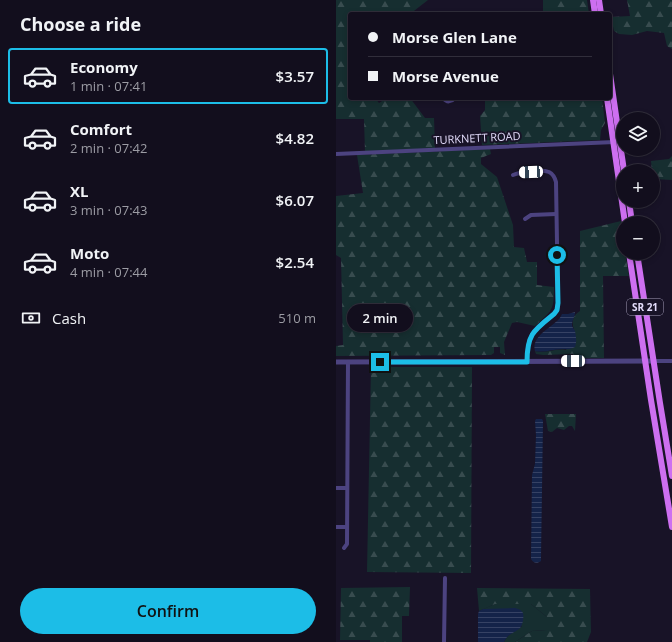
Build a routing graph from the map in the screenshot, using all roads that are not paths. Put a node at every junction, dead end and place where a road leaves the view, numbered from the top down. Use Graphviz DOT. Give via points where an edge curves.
graph roads {
  1 [pos="593,0"];
  2 [pos="599,0"];
  3 [pos="595,12"];
  4 [pos="601,12"];
  5 [pos="612,90"];
  6 [pos="607,100"];
  7 [pos="616,132"];
  8 [pos="616,138"];
  9 [pos="616,142"];
  10 [pos="336,154"];
  11 [pos="618,156"];
  12 [pos="513,175"];
  13 [pos="630,208"];
  14 [pos="556,214"];
  15 [pos="631,214"];
  16 [pos="624,215"];
  17 [pos="525,218"];
  18 [pos="630,260"];
  19 [pos="638,260"];
  20 [pos="642,287"];
  21 [pos="634,288"];
  22 [pos="646,361"];
  23 [pos="653,361"];
  24 [pos="672,361"];
  25 [pos="336,362"];
  26 [pos="348,362"];
  27 [pos="527,362"];
  28 [pos="651,400"];
  29 [pos="662,414"];
  30 [pos="662,466"];
  31 [pos="671,466"];
  32 [pos="672,476"];
  33 [pos="336,488"];
  34 [pos="347,488"];
  35 [pos="336,527"];
  36 [pos="347,527"];
  37 [pos="672,527"];
  38 [pos="344,548"];
  39 [pos="445,578"];
  40 [pos="444,642"];
  1 -- 3 [label="main road"];
  2 -- 4 [label="main road"];
  5 -- 7 [label="main road"];
  6 -- 8 [label="main road"];
  9 -- 10 [label="street, TURKNETT ROAD"];
  11 -- 16 [label="main road"];
  12 -- 14 [label="street" via="519,172 543,171 552,174 556,182"];
  13 -- 15 [label="main road"];
  14 -- 17 [label="street" via="531,215"];
  14 -- 27 [label="street" via="557,310 532,333 527,348"];
  15 -- 16 [label="main road"];
  18 -- 21 [label="main road, SR 21"];
  19 -- 20 [label="main road, SR 21"];
  20 -- 21 [label="main road"];
  20 -- 23 [label="main road, SR 21"];
  21 -- 22 [label="main road, SR 21"];
  22 -- 23 [label="street"];
  22 -- 27 [label="street"];
  22 -- 28 [label="main road, SR 21"];
  23 -- 24 [label="street"];
  23 -- 29 [label="main road, SR 21"];
  25 -- 26 [label="street"];
  26 -- 27 [label="street"];
  26 -- 34 [label="street"];
  28 -- 29 [label="main road"];
  28 -- 30 [label="main road, SR 21"];
  29 -- 31 [label="main road, SR 21"];
  30 -- 31 [label="street"];
  30 -- 37 [label="main road, SR 21"];
  31 -- 32 [label="main road, SR 21"];
  33 -- 34 [label="street"];
  34 -- 36 [label="street"];
  35 -- 36 [label="street"];
  36 -- 38 [label="street" via="347,544"];
  39 -- 40 [label="street"];
}
